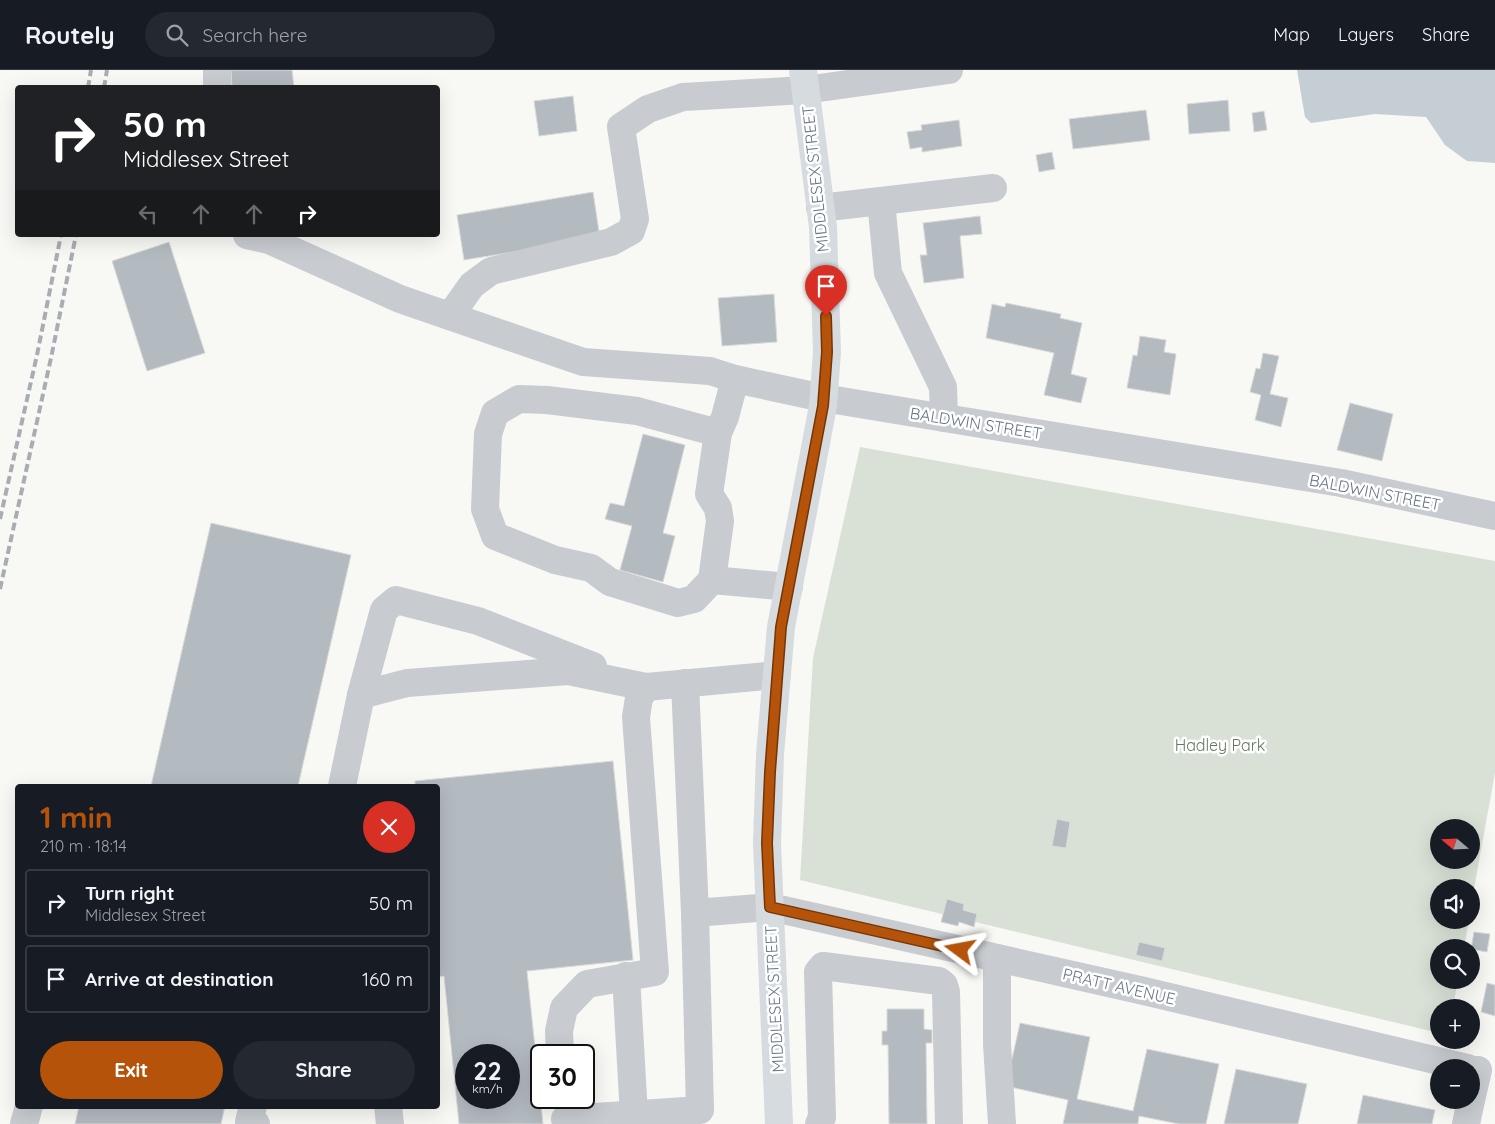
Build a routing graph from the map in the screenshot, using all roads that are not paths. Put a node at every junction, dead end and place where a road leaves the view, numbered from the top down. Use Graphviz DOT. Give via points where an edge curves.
graph roads {
  1 [pos="217,70"];
  2 [pos="948,70"];
  3 [pos="804,80"];
  4 [pos="217,85"];
  5 [pos="993,188"];
  6 [pos="881,200"];
  7 [pos="820,208"];
  8 [pos="256,237"];
  9 [pos="456,318"];
  10 [pos="735,379"];
  11 [pos="823,398"];
  12 [pos="944,418"];
  13 [pos="718,433"];
  14 [pos="1495,516"];
  15 [pos="712,580"];
  16 [pos="789,586"];
  17 [pos="777,675"];
  18 [pos="685,683"];
  19 [pos="646,687"];
  20 [pos="361,696"];
  21 [pos="348,755"];
  22 [pos="342,784"];
  23 [pos="352,784"];
  24 [pos="770,907"];
  25 [pos="694,913"];
  26 [pos="887,933"];
  27 [pos="997,958"];
  28 [pos="885,974"];
  29 [pos="626,976"];
  30 [pos="560,1044"];
  31 [pos="1431,1059"];
  32 [pos="28,1109"];
  33 [pos="388,1109"];
  34 [pos="1469,1109"];
  35 [pos="565,1114"];
  36 [pos="634,1115"];
  37 [pos="24,1124"];
  38 [pos="390,1124"];
  39 [pos="779,1124"];
  40 [pos="819,1124"];
  41 [pos="950,1124"];
  42 [pos="1002,1124"];
  43 [pos="1466,1124"];
  1 -- 4 [label="street"];
  2 -- 3 [label="street"];
  3 -- 7 [label="main road, MIDDLESEX STREET"];
  3 -- 9 [label="street" via="683,97 648,109 621,127 635,219 631,231 611,242 491,271 472,285"];
  5 -- 6 [label="street"];
  6 -- 7 [label="street"];
  6 -- 12 [label="street" via="888,273 943,387"];
  7 -- 11 [label="main road, MIDDLESEX STREET" via="827,352"];
  8 -- 9 [label="street, BALDWIN STREET" via="400,299"];
  9 -- 10 [label="street, BALDWIN STREET" via="583,362 710,371"];
  10 -- 11 [label="street, BALDWIN STREET"];
  10 -- 13 [label="street"];
  11 -- 12 [label="street, BALDWIN STREET"];
  11 -- 16 [label="main road, MIDDLESEX STREET"];
  12 -- 14 [label="street, BALDWIN STREET" via="1341,484"];
  13 -- 15 [label="street" via="709,494 718,508 720,521"];
  13 -- 15 [label="street" via="637,411 519,399 495,413 488,434 485,509 495,536 555,560 591,568 610,582 678,603 694,599"];
  15 -- 16 [label="street"];
  16 -- 17 [label="main road, MIDDLESEX STREET"];
  17 -- 18 [label="street"];
  17 -- 24 [label="main road, MIDDLESEX STREET" via="767,843"];
  18 -- 19 [label="street"];
  18 -- 25 [label="street"];
  19 -- 20 [label="street" via="568,671 407,683"];
  19 -- 20 [label="street" via="478,620 396,600 384,610"];
  19 -- 29 [label="street" via="639,698 636,717 655,972"];
  20 -- 21 [label="street"];
  21 -- 22 [label="street"];
  21 -- 23 [label="street"];
  24 -- 25 [label="street, PRATT AVENUE"];
  24 -- 26 [label="street, PRATT AVENUE"];
  24 -- 39 [label="main road, MIDDLESEX STREET"];
  25 -- 36 [label="street" via="700,1110"];
  26 -- 27 [label="street, PRATT AVENUE"];
  26 -- 28 [label="street"];
  27 -- 31 [label="street, PRATT AVENUE"];
  27 -- 42 [label="street" via="997,1044"];
  28 -- 40 [label="street" via="823,966 818,972 822,1117"];
  28 -- 41 [label="street" via="939,981 944,985"];
  29 -- 30 [label="street" via="586,984 564,1008"];
  29 -- 36 [label="street"];
  32 -- 37 [label="street"];
  33 -- 38 [label="street"];
  34 -- 43 [label="street"];
  35 -- 36 [label="street"];
}
